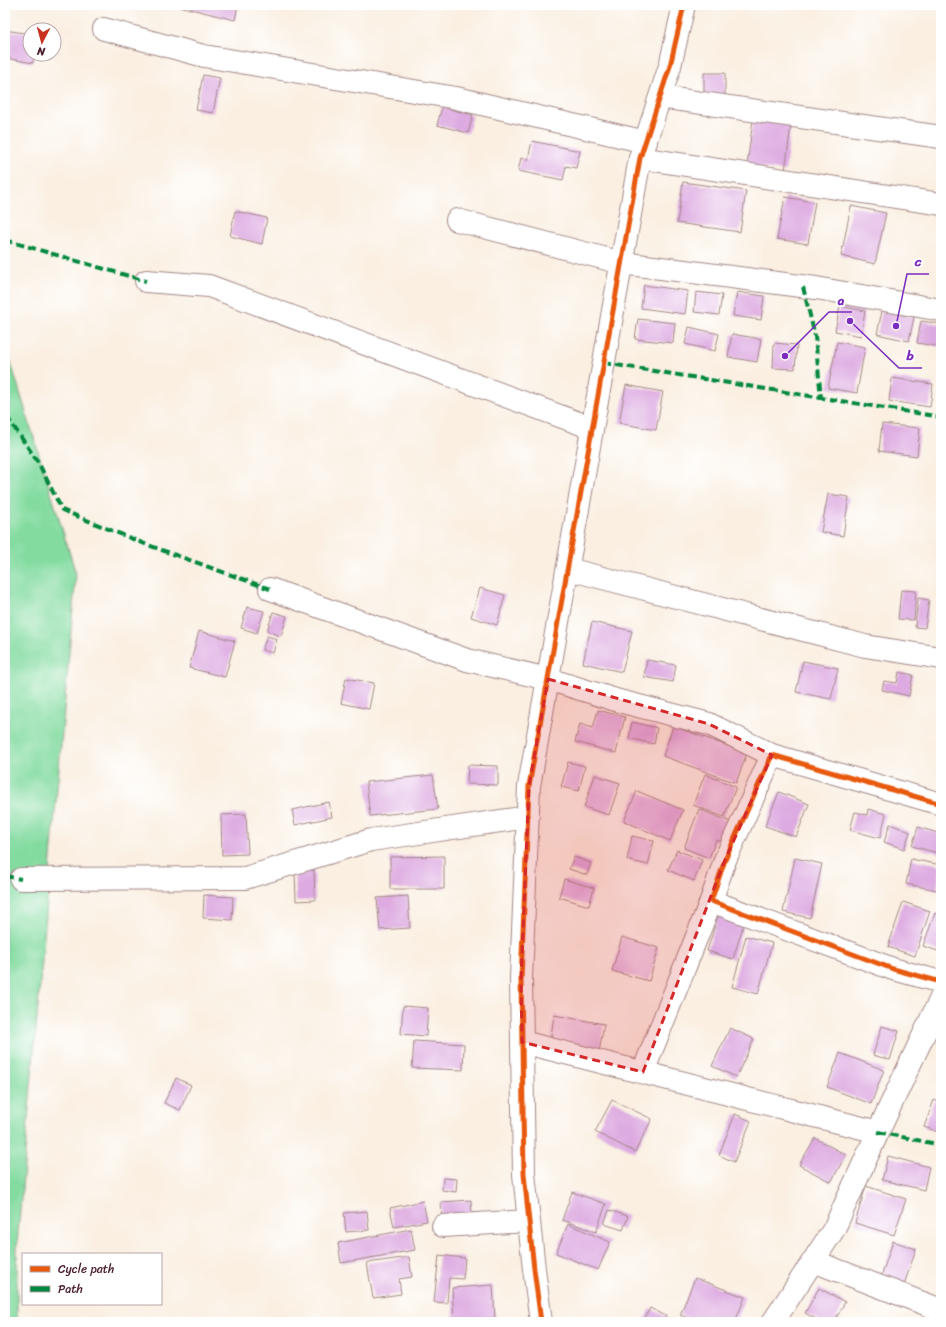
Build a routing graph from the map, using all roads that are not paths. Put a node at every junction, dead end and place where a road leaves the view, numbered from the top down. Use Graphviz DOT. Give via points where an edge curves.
graph roads {
  1 [pos="684,5"];
  2 [pos="104,29"];
  3 [pos="660,97"];
  4 [pos="941,137"];
  5 [pos="643,150"];
  6 [pos="941,204"];
  7 [pos="457,220"];
  8 [pos="622,263"];
  9 [pos="146,281"];
  10 [pos="941,310"];
  11 [pos="592,428"];
  12 [pos="568,570"];
  13 [pos="270,589"];
  14 [pos="941,658"];
  15 [pos="548,680"];
  16 [pos="772,755"];
  17 [pos="941,804"];
  18 [pos="528,817"];
  19 [pos="21,879"];
  20 [pos="711,901"];
  21 [pos="941,982"];
  22 [pos="941,998"];
  23 [pos="522,1042"];
  24 [pos="643,1072"];
  25 [pos="878,1132"];
  26 [pos="529,1220"];
  27 [pos="442,1226"];
  28 [pos="813,1261"];
  29 [pos="941,1310"];
  30 [pos="541,1322"];
  31 [pos="773,1322"];
  1 -- 3 [label="street"];
  2 -- 5 [label="street" via="204,56 456,98"];
  3 -- 4 [label="street"];
  3 -- 5 [label="street"];
  5 -- 6 [label="street"];
  5 -- 8 [label="street"];
  7 -- 8 [label="street"];
  8 -- 10 [label="street" via="816,288"];
  8 -- 11 [label="street"];
  9 -- 11 [label="street" via="209,286"];
  11 -- 12 [label="street"];
  12 -- 14 [label="street" via="865,646"];
  12 -- 15 [label="street"];
  13 -- 15 [label="street" via="467,660"];
  15 -- 16 [label="street" via="709,724"];
  15 -- 18 [label="street" via="529,786"];
  16 -- 17 [label="street"];
  16 -- 20 [label="street" via="725,860"];
  18 -- 19 [label="street" via="371,840 245,878"];
  18 -- 23 [label="street" via="521,979"];
  20 -- 21 [label="street" via="893,969"];
  20 -- 24 [label="street"];
  22 -- 25 [label="street"];
  23 -- 24 [label="street"];
  23 -- 26 [label="street" via="524,1174"];
  24 -- 25 [label="street"];
  25 -- 28 [label="street" via="834,1229"];
  26 -- 27 [label="street"];
  26 -- 30 [label="street"];
  28 -- 29 [label="street"];
  28 -- 31 [label="street"];
}
